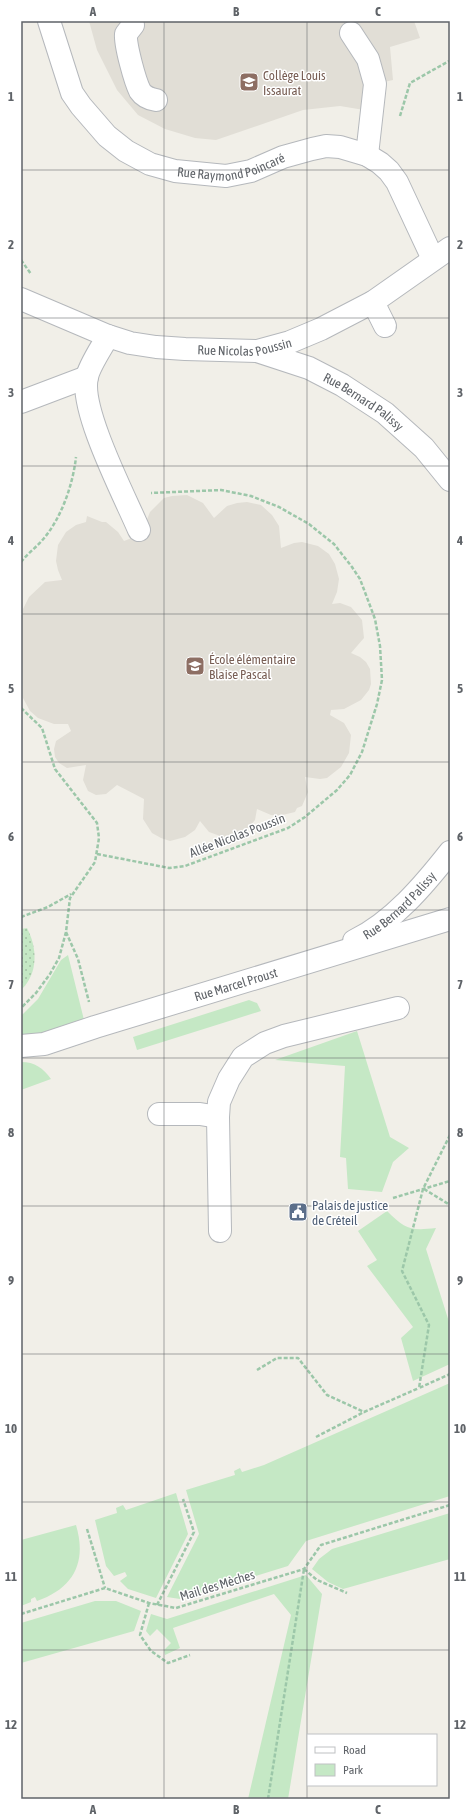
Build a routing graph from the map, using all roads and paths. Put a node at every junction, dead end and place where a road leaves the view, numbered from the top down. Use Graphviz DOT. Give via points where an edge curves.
graph roads {
  1 [pos="49,21"];
  2 [pos="124,27"];
  3 [pos="349,32"];
  4 [pos="449,61"];
  5 [pos="156,100"];
  6 [pos="399,120"];
  7 [pos="367,155"];
  8 [pos="445,256"];
  9 [pos="21,299"];
  10 [pos="373,302"];
  11 [pos="385,326"];
  12 [pos="108,336"];
  13 [pos="257,351"];
  14 [pos="87,377"];
  15 [pos="21,402"];
  16 [pos="77,450"];
  17 [pos="450,480"];
  18 [pos="123,494"];
  19 [pos="139,530"];
  20 [pos="21,562"];
  21 [pos="21,708"];
  22 [pos="450,852"];
  23 [pos="97,854"];
  24 [pos="71,894"];
  25 [pos="21,917"];
  26 [pos="450,919"];
  27 [pos="66,932"];
  28 [pos="318,960"];
  29 [pos="21,1008"];
  30 [pos="398,1008"];
  31 [pos="95,1027"];
  32 [pos="21,1046"];
  33 [pos="159,1114"];
  34 [pos="218,1117"];
  35 [pos="450,1135"];
  36 [pos="450,1181"];
  37 [pos="423,1189"];
  38 [pos="393,1198"];
  39 [pos="450,1204"];
  40 [pos="220,1231"];
  41 [pos="257,1370"];
  42 [pos="450,1374"];
  43 [pos="419,1388"];
  44 [pos="364,1412"];
  45 [pos="316,1437"];
  46 [pos="183,1499"];
  47 [pos="450,1505"];
  48 [pos="87,1529"];
  49 [pos="304,1569"];
  50 [pos="105,1588"];
  51 [pos="347,1593"];
  52 [pos="149,1603"];
  53 [pos="157,1605"];
  54 [pos="21,1614"];
  55 [pos="190,1655"];
  56 [pos="268,1799"];
  1 -- 7 [label="street, Rue Raymond Poincaré" via="72,93 81,106 107,136 126,151 150,164 182,172 226,176 247,172 283,157 326,146 351,149"];
  2 -- 5 [label="street" via="126,44 140,90 146,97"];
  3 -- 7 [label="street" via="368,59 376,84"];
  4 -- 6 [label="path" via="410,83"];
  7 -- 8 [label="street, Rue Raymond Poincaré" via="389,171"];
  8 -- 10 [label="street, Rue Nicolas Poussin"];
  9 -- 12 [label="street, Rue Nicolas Poussin"];
  10 -- 11 [label="street"];
  10 -- 13 [label="street, Rue Nicolas Poussin" via="321,329 290,342"];
  12 -- 13 [label="street, Rue Nicolas Poussin" via="130,343 185,350"];
  12 -- 14 [label="street"];
  13 -- 17 [label="street, Rue Bernard Palissy" via="308,368 342,385 385,413 424,448"];
  14 -- 15 [label="street"];
  14 -- 18 [label="street" via="91,415"];
  16 -- 20 [label="path" via="65,502 55,522"];
  18 -- 19 [label="street"];
  18 -- 23 [label="path, Allée Nicolas Poussin" via="221,490 251,496 279,507 309,524 334,544 366,591 380,646 382,680 362,752 350,775 311,813 288,828 185,866 169,868"];
  21 -- 23 [label="path" via="42,728 56,769 97,823"];
  22 -- 28 [label="street, Rue Bernard Palissy" via="401,908 360,939"];
  23 -- 24 [label="path" via="91,869"];
  24 -- 25 [label="path" via="48,907"];
  24 -- 27 [label="path"];
  26 -- 28 [label="street, Rue Marcel Proust"];
  27 -- 29 [label="path" via="59,958 50,974"];
  27 -- 31 [label="path" via="78,959"];
  28 -- 31 [label="street, Rue Marcel Proust"];
  30 -- 34 [label="street" via="265,1043 243,1057 229,1079 219,1102"];
  31 -- 32 [label="street, Rue Marcel Proust" via="44,1044"];
  33 -- 34 [label="street" via="200,1114"];
  34 -- 40 [label="street"];
  35 -- 37 [label="path"];
  36 -- 37 [label="path"];
  37 -- 38 [label="path"];
  37 -- 39 [label="path"];
  37 -- 43 [label="path" via="402,1271 429,1325"];
  41 -- 44 [label="path" via="278,1358 298,1358 327,1395"];
  42 -- 43 [label="path"];
  43 -- 44 [label="path"];
  44 -- 45 [label="path"];
  46 -- 53 [label="path" via="194,1532"];
  47 -- 49 [label="path" via="321,1545"];
  48 -- 50 [label="path"];
  49 -- 51 [label="path" via="317,1580"];
  49 -- 53 [label="path, Mail des Mèches" via="176,1608"];
  49 -- 56 [label="path"];
  50 -- 52 [label="path, Mail des Mèches"];
  50 -- 54 [label="path"];
  52 -- 53 [label="path, Mail des Mèches"];
  52 -- 55 [label="path" via="140,1635 151,1651 168,1663"];
}
